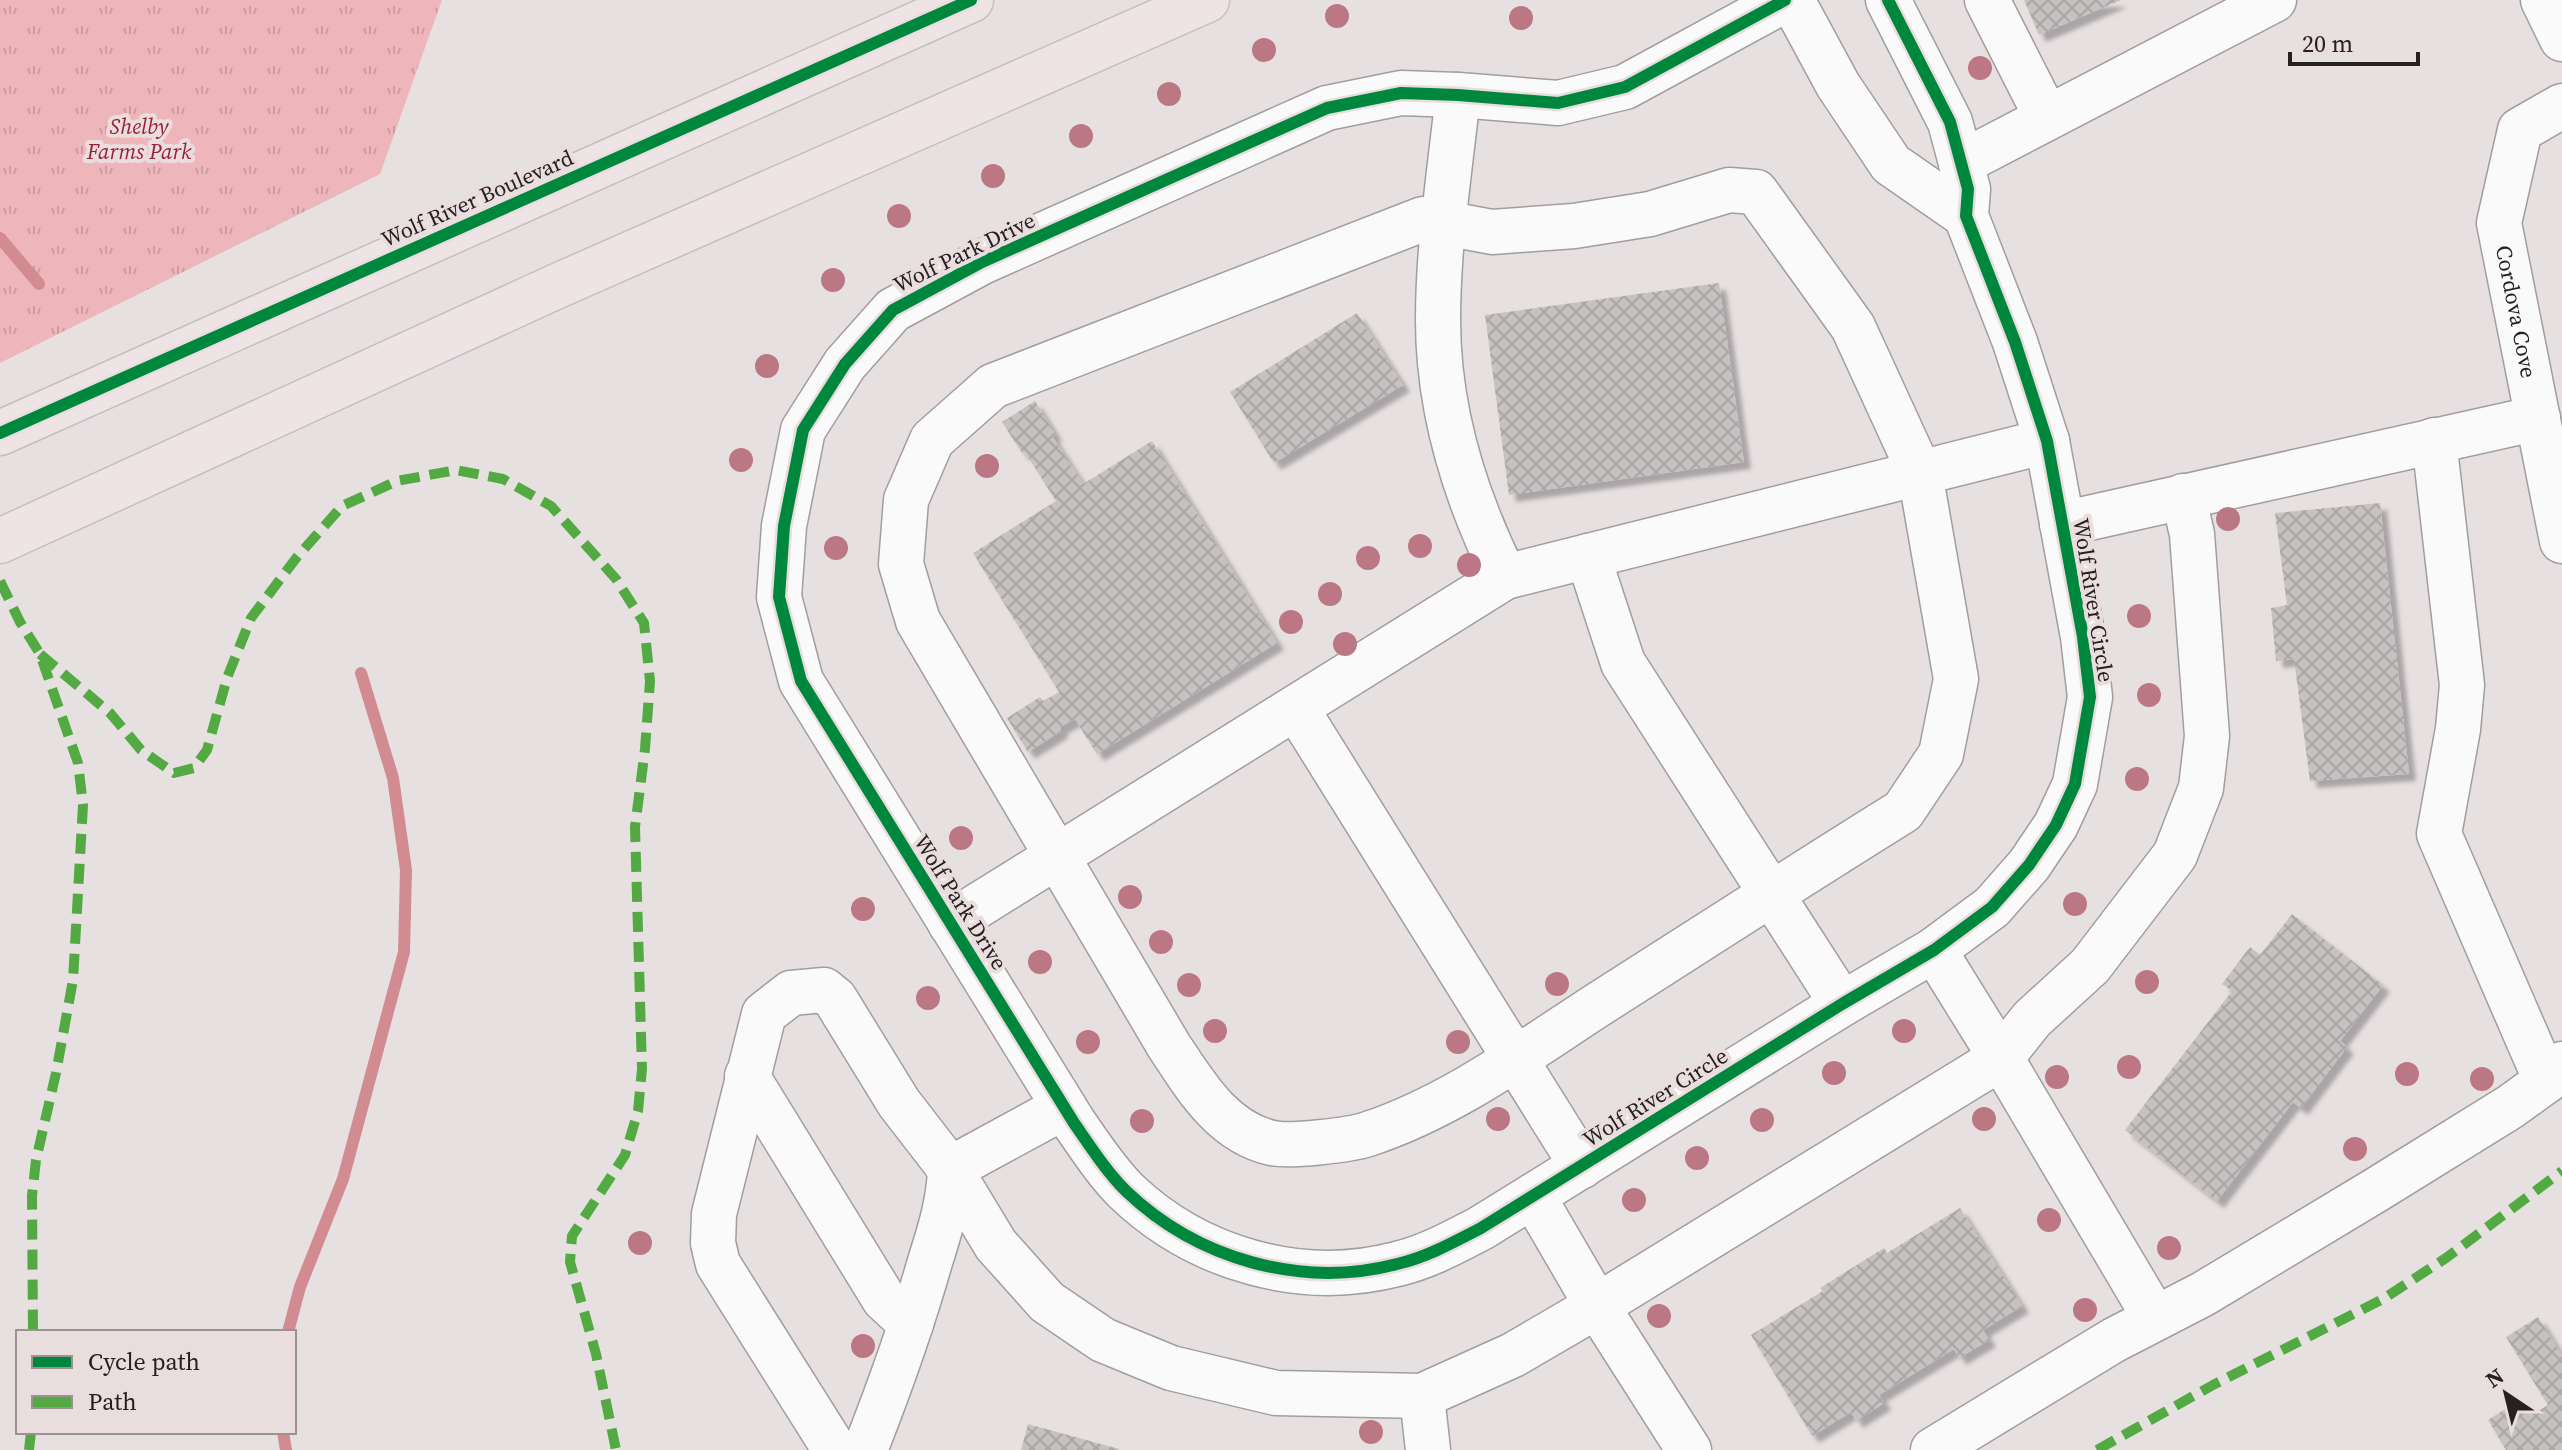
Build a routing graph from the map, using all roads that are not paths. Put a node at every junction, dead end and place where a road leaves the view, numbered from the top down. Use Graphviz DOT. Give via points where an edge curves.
graph roads {
  1 [pos="971,0"];
  2 [pos="1207,0"];
  3 [pos="1785,0"];
  4 [pos="1792,0"];
  5 [pos="1888,0"];
  6 [pos="1987,0"];
  7 [pos="2274,0"];
  8 [pos="2543,0"];
  9 [pos="2562,39"];
  10 [pos="1458,95"];
  11 [pos="2562,106"];
  12 [pos="2047,118"];
  13 [pos="1961,163"];
  14 [pos="1966,216"];
  15 [pos="1445,223"];
  16 [pos="2538,418"];
  17 [pos="0,433"];
  18 [pos="2434,440"];
  19 [pos="2047,441"];
  20 [pos="1920,473"];
  21 [pos="2183,496"];
  22 [pos="2560,521"];
  23 [pos="2062,524"];
  24 [pos="0,541"];
  25 [pos="1588,556"];
  26 [pos="1505,577"];
  27 [pos="1296,708"];
  28 [pos="1058,857"];
  29 [pos="1772,893"];
  30 [pos="950,923"];
  31 [pos="1934,950"];
  32 [pos="1842,1004"];
  33 [pos="1516,1058"];
  34 [pos="2001,1058"];
  35 [pos="2554,1072"];
  36 [pos="747,1076"];
  37 [pos="1064,1107"];
  38 [pos="1582,1166"];
  39 [pos="950,1169"];
  40 [pos="1533,1196"];
  41 [pos="1357,1271"];
  42 [pos="1597,1306"];
  43 [pos="2155,1318"];
  44 [pos="911,1324"];
  45 [pos="1422,1396"];
  46 [pos="835,1450"];
  47 [pos="865,1450"];
  48 [pos="1428,1450"];
  49 [pos="1689,1450"];
  50 [pos="1933,1450"];
  1 -- 17 [label="main road, Wolf River Boulevard"];
  2 -- 24 [label="main road" via="555,287"];
  3 -- 10 [label="street, Wolf Park Drive" via="1625,87 1558,103"];
  4 -- 14 [label="street" via="1838,85 1891,164"];
  5 -- 13 [label="street, Wolf River Circle" via="1950,122"];
  6 -- 12 [label="street"];
  7 -- 12 [label="street"];
  8 -- 9 [label="street"];
  10 -- 15 [label="street"];
  10 -- 30 [label="street, Wolf Park Drive" via="1401,93 1327,108 982,262 893,310 845,364 803,430 784,526 779,597 801,681"];
  11 -- 16 [label="street, Cordova Cove" via="2520,130 2499,223"];
  12 -- 13 [label="street"];
  13 -- 14 [label="street, Wolf River Circle" via="1968,189"];
  14 -- 19 [label="street, Wolf River Circle"];
  15 -- 20 [label="street" via="1492,232 1574,226 1650,214 1729,190 1756,192 1853,327"];
  15 -- 26 [label="street" via="1438,320 1453,441 1480,526"];
  15 -- 28 [label="street" via="1423,219 993,386 932,440 906,500 901,564 913,607"];
  16 -- 18 [label="street"];
  16 -- 22 [label="street, Cordova Cove"];
  18 -- 21 [label="street"];
  18 -- 35 [label="street" via="2462,685 2439,834"];
  19 -- 20 [label="street"];
  19 -- 23 [label="street, Wolf River Circle"];
  20 -- 25 [label="street"];
  20 -- 29 [label="street" via="1956,679 1941,754 1903,811"];
  21 -- 23 [label="street"];
  21 -- 34 [label="street" via="2192,534 2207,736 2201,788 2175,855 2090,966 2032,1019"];
  23 -- 31 [label="street, Wolf River Circle" via="2090,697 2075,784 2029,865 1992,907"];
  25 -- 26 [label="street"];
  25 -- 29 [label="street" via="1623,663"];
  26 -- 27 [label="street"];
  27 -- 28 [label="street"];
  27 -- 33 [label="street"];
  28 -- 30 [label="street"];
  28 -- 33 [label="street" via="1205,1100 1245,1133 1274,1143 1366,1135 1425,1111"];
  29 -- 32 [label="street"];
  29 -- 33 [label="street"];
  30 -- 37 [label="street, Wolf Park Drive"];
  31 -- 32 [label="street, Wolf River Circle"];
  31 -- 34 [label="street"];
  32 -- 38 [label="street, Wolf River Circle"];
  33 -- 38 [label="street"];
  34 -- 42 [label="street"];
  34 -- 43 [label="street"];
  35 -- 43 [label="street" via="2376,1190"];
  36 -- 39 [label="street" via="764,1014 791,993 824,990"];
  36 -- 44 [label="street" via="884,1299"];
  36 -- 46 [label="street" via="714,1214 715,1254"];
  37 -- 39 [label="street"];
  37 -- 41 [label="street, Wolf Park Drive" via="1126,1191 1197,1241 1281,1270"];
  38 -- 40 [label="street, Wolf River Circle"];
  39 -- 44 [label="street" via="949,1198"];
  39 -- 45 [label="street" via="996,1245 1047,1302 1103,1340 1171,1368 1276,1393"];
  40 -- 41 [label="street, Wolf River Circle" via="1433,1253"];
  40 -- 42 [label="street"];
  42 -- 45 [label="street" via="1513,1355"];
  42 -- 49 [label="street"];
  43 -- 50 [label="street"];
  44 -- 47 [label="street"];
  45 -- 48 [label="street"];
}
